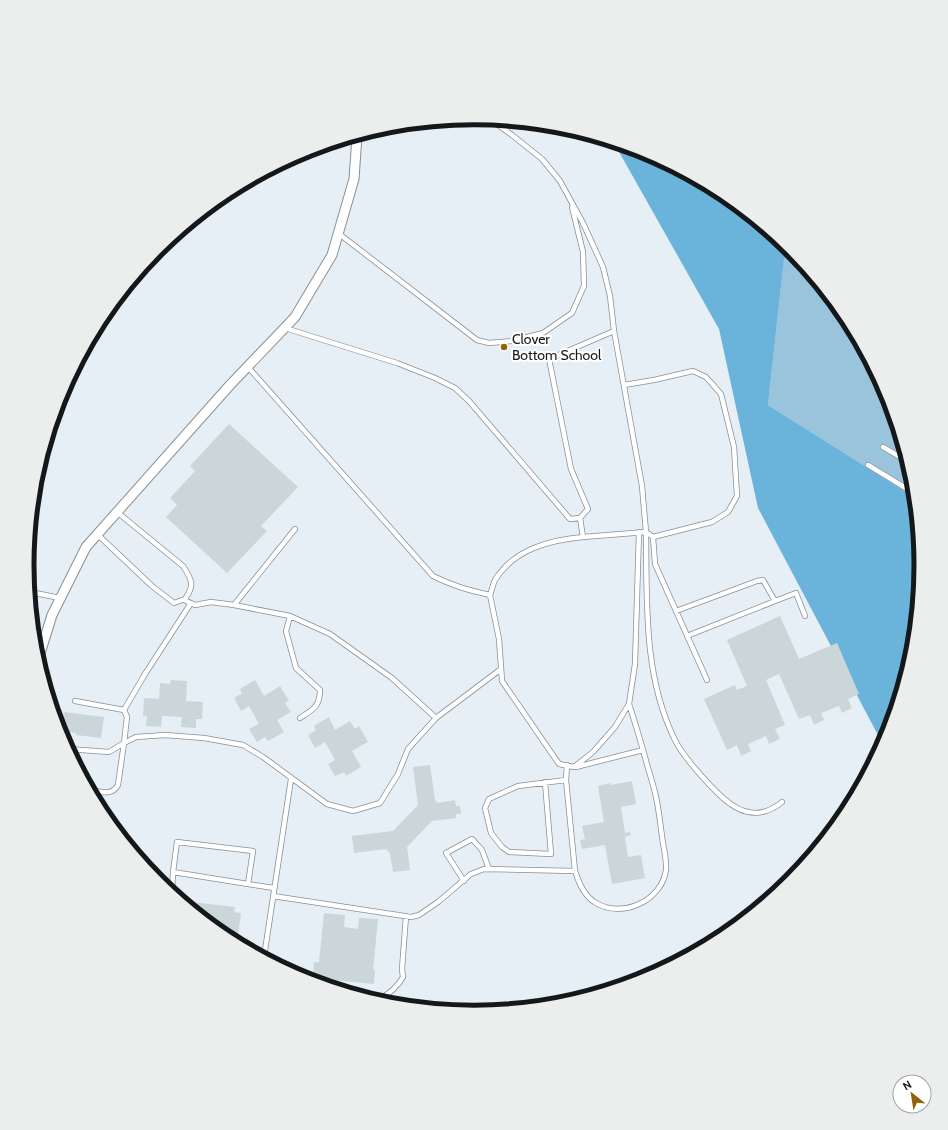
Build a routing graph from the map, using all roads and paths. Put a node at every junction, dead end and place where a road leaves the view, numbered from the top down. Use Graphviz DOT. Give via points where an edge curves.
graph roads {
  1 [pos="500,126"];
  2 [pos="357,141"];
  3 [pos="570,199"];
  4 [pos="338,233"];
  5 [pos="285,328"];
  6 [pos="614,331"];
  7 [pos="248,367"];
  8 [pos="624,385"];
  9 [pos="884,447"];
  10 [pos="901,457"];
  11 [pos="868,465"];
  12 [pos="907,489"];
  13 [pos="117,512"];
  14 [pos="580,518"];
  15 [pos="295,529"];
  16 [pos="639,532"];
  17 [pos="646,532"];
  18 [pos="97,534"];
  19 [pos="653,537"];
  20 [pos="583,538"];
  21 [pos="35,593"];
  22 [pos="490,595"];
  23 [pos="60,598"];
  24 [pos="184,600"];
  25 [pos="775,601"];
  26 [pos="191,603"];
  27 [pos="234,605"];
  28 [pos="676,612"];
  29 [pos="290,616"];
  30 [pos="805,616"];
  31 [pos="687,636"];
  32 [pos="42,648"];
  33 [pos="501,669"];
  34 [pos="707,680"];
  35 [pos="75,701"];
  36 [pos="629,704"];
  37 [pos="124,710"];
  38 [pos="300,718"];
  39 [pos="436,718"];
  40 [pos="124,743"];
  41 [pos="74,749"];
  42 [pos="643,750"];
  43 [pos="567,765"];
  44 [pos="574,767"];
  45 [pos="291,779"];
  46 [pos="566,780"];
  47 [pos="545,782"];
  48 [pos="97,791"];
  49 [pos="782,802"];
  50 [pos="489,869"];
  51 [pos="575,871"];
  52 [pos="173,872"];
  53 [pos="464,881"];
  54 [pos="248,884"];
  55 [pos="172,885"];
  56 [pos="274,888"];
  57 [pos="273,896"];
  58 [pos="406,916"];
  59 [pos="265,952"];
  60 [pos="384,996"];
  1 -- 3 [label="lane" via="542,159 560,181"];
  2 -- 4 [label="street" via="354,179"];
  3 -- 4 [label="lane" via="583,252 584,286 572,313 543,333 512,341 489,343 477,340"];
  3 -- 6 [label="lane" via="604,267"];
  4 -- 5 [label="street" via="332,255 295,317"];
  5 -- 7 [label="street"];
  5 -- 14 [label="lane" via="397,362 455,388 570,519"];
  6 -- 8 [label="lane"];
  6 -- 14 [label="lane" via="549,358 571,469 588,509"];
  7 -- 13 [label="street"];
  7 -- 22 [label="lane" via="433,576 461,588"];
  8 -- 17 [label="lane" via="642,486"];
  8 -- 19 [label="lane" via="693,371 706,377 721,394 734,447 737,496 728,512 712,522"];
  9 -- 10 [label="lane"];
  11 -- 12 [label="lane"];
  13 -- 18 [label="street"];
  13 -- 24 [label="lane" via="183,566 191,577 190,591"];
  14 -- 20 [label="lane"];
  15 -- 27 [label="lane"];
  16 -- 17 [label="lane"];
  16 -- 20 [label="lane"];
  16 -- 36 [label="lane" via="635,664"];
  17 -- 19 [label="lane"];
  17 -- 49 [label="lane" via="649,637 655,683 675,741 714,789 731,805 747,813 762,813 774,809"];
  18 -- 23 [label="street" via="86,547"];
  18 -- 24 [label="lane" via="152,586 174,603"];
  19 -- 28 [label="lane" via="655,564"];
  20 -- 22 [label="lane" via="562,539 539,545 519,556 495,581"];
  21 -- 23 [label="lane"];
  22 -- 33 [label="lane" via="499,639"];
  23 -- 32 [label="street" via="52,614"];
  24 -- 26 [label="lane"];
  25 -- 28 [label="lane" via="763,580"];
  25 -- 30 [label="lane" via="796,593"];
  25 -- 31 [label="lane"];
  26 -- 27 [label="lane"];
  26 -- 37 [label="lane"];
  27 -- 29 [label="lane"];
  28 -- 31 [label="lane"];
  29 -- 38 [label="lane" via="286,632 296,668 320,690 316,707"];
  29 -- 39 [label="lane" via="330,634 392,678"];
  31 -- 34 [label="lane"];
  33 -- 39 [label="lane"];
  33 -- 43 [label="lane" via="502,681 559,764"];
  35 -- 37 [label="lane"];
  36 -- 42 [label="lane"];
  36 -- 44 [label="lane" via="615,727 593,752"];
  37 -- 40 [label="lane" via="127,716"];
  39 -- 45 [label="lane" via="408,749 398,774 380,803 353,811 340,808 327,804"];
  40 -- 41 [label="lane" via="109,752"];
  40 -- 45 [label="lane" via="136,737 165,735 243,745"];
  40 -- 48 [label="lane" via="116,789 108,793"];
  42 -- 44 [label="lane"];
  42 -- 51 [label="lane" via="656,796 666,868 663,882 652,896 638,905 608,908 587,896"];
  43 -- 44 [label="lane"];
  43 -- 46 [label="lane"];
  45 -- 56 [label="lane"];
  46 -- 47 [label="lane"];
  46 -- 51 [label="lane"];
  47 -- 47 [label="lane" via="518,786 489,799 485,808 491,833 509,852 551,854"];
  50 -- 51 [label="lane"];
  50 -- 53 [label="lane" via="471,874"];
  50 -- 53 [label="lane" via="482,850 472,839 446,853"];
  52 -- 54 [label="lane"];
  52 -- 54 [label="lane" via="177,842 253,851"];
  52 -- 55 [label="lane"];
  53 -- 58 [label="lane" via="419,914"];
  54 -- 56 [label="lane"];
  56 -- 57 [label="lane"];
  57 -- 58 [label="lane"];
  57 -- 59 [label="lane"];
  58 -- 60 [label="lane" via="403,977"];
}
